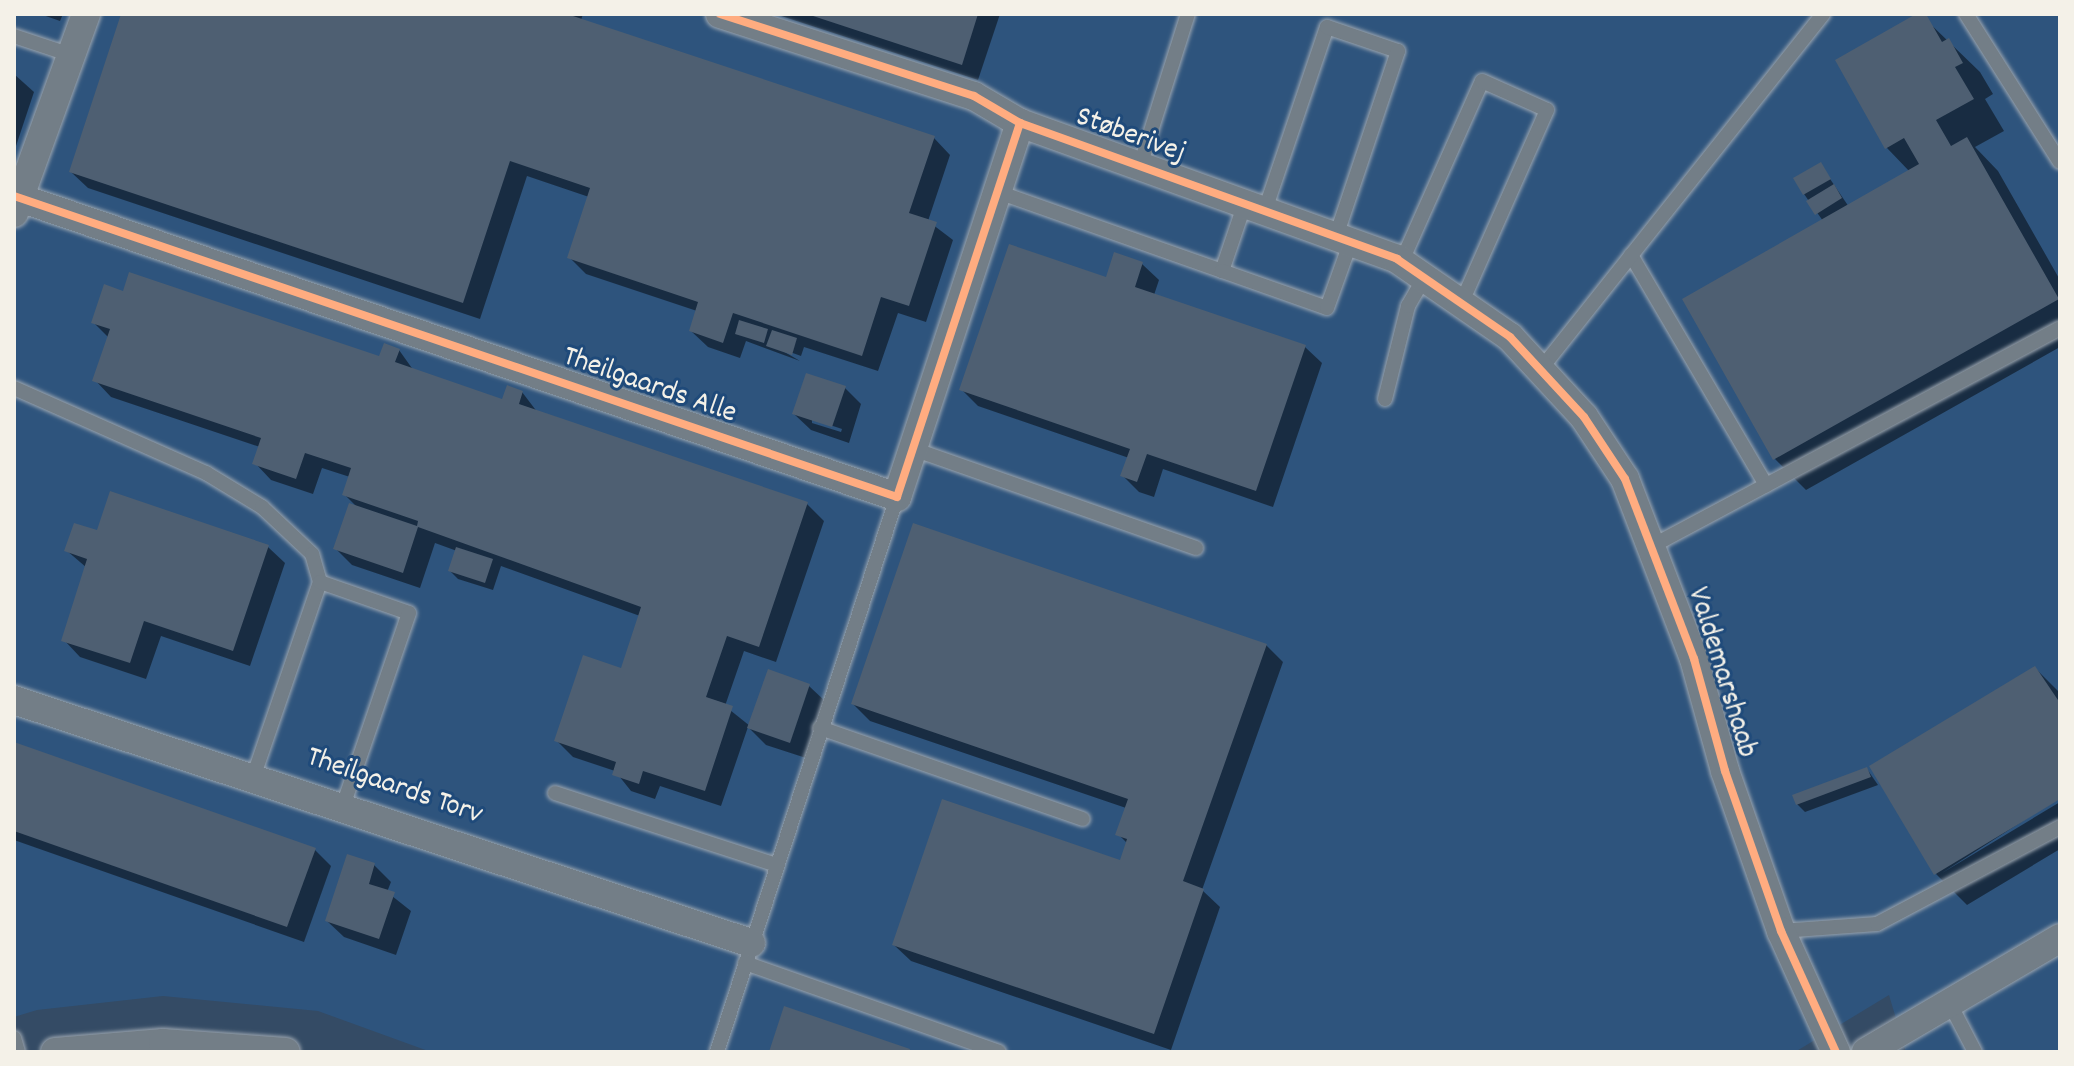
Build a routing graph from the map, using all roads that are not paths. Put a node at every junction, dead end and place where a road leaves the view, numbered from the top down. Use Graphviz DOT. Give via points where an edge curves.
graph roads {
  1 [pos="86,14"];
  2 [pos="720,14"];
  3 [pos="1188,14"];
  4 [pos="1823,14"];
  5 [pos="1966,14"];
  6 [pos="14,36"];
  7 [pos="71,55"];
  8 [pos="1020,123"];
  9 [pos="2060,162"];
  10 [pos="1140,166"];
  11 [pos="998,192"];
  12 [pos="16,202"];
  13 [pos="1255,207"];
  14 [pos="1344,238"];
  15 [pos="1631,255"];
  16 [pos="1413,269"];
  17 [pos="1222,271"];
  18 [pos="1463,300"];
  19 [pos="2060,328"];
  20 [pos="1510,337"];
  21 [pos="1540,370"];
  22 [pos="14,388"];
  23 [pos="1385,399"];
  24 [pos="913,449"];
  25 [pos="1766,485"];
  26 [pos="897,497"];
  27 [pos="1654,545"];
  28 [pos="1196,548"];
  29 [pos="320,582"];
  30 [pos="14,700"];
  31 [pos="820,728"];
  32 [pos="254,775"];
  33 [pos="555,793"];
  34 [pos="343,806"];
  35 [pos="1083,819"];
  36 [pos="2060,827"];
  37 [pos="776,865"];
  38 [pos="1781,931"];
  39 [pos="2060,938"];
  40 [pos="748,953"];
  41 [pos="1950,1004"];
  42 [pos="14,1038"];
  43 [pos="18,1052"];
  44 [pos="55,1052"];
  45 [pos="286,1052"];
  46 [pos="717,1052"];
  47 [pos="999,1052"];
  48 [pos="1836,1052"];
  49 [pos="1866,1052"];
  50 [pos="1975,1052"];
  1 -- 7 [label="street"];
  2 -- 8 [label="street, Støberivej" via="974,96"];
  3 -- 10 [label="lane"];
  4 -- 15 [label="lane"];
  5 -- 9 [label="lane"];
  6 -- 7 [label="lane"];
  7 -- 12 [label="street"];
  8 -- 10 [label="street, Støberivej"];
  8 -- 11 [label="street"];
  10 -- 13 [label="street, Støberivej"];
  11 -- 17 [label="lane"];
  11 -- 24 [label="street"];
  12 -- 26 [label="street, Theilgaards Alle"];
  13 -- 14 [label="street, Støberivej"];
  13 -- 14 [label="lane" via="1327,27 1398,51"];
  13 -- 17 [label="lane"];
  14 -- 16 [label="street, Støberivej"];
  14 -- 17 [label="lane" via="1327,308"];
  15 -- 21 [label="lane"];
  15 -- 25 [label="lane"];
  16 -- 18 [label="street, Støberivej"];
  16 -- 18 [label="lane" via="1482,81 1547,110"];
  16 -- 23 [label="lane"];
  18 -- 20 [label="street, Støberivej"];
  19 -- 25 [label="lane"];
  20 -- 21 [label="street, Valdemarshaab"];
  21 -- 27 [label="street, Valdemarshaab" via="1584,417 1625,479"];
  22 -- 29 [label="lane" via="206,473 262,507 312,554"];
  24 -- 26 [label="street"];
  24 -- 28 [label="lane"];
  25 -- 27 [label="lane"];
  26 -- 31 [label="lane"];
  27 -- 38 [label="street, Valdemarshaab"];
  29 -- 32 [label="lane"];
  29 -- 34 [label="lane" via="409,613"];
  30 -- 32 [label="street, Theilgaards Torv"];
  31 -- 35 [label="lane"];
  31 -- 37 [label="lane"];
  32 -- 34 [label="street, Theilgaards Torv"];
  33 -- 37 [label="lane"];
  34 -- 40 [label="street, Theilgaards Torv"];
  36 -- 38 [label="lane" via="1877,924"];
  37 -- 40 [label="lane"];
  38 -- 48 [label="street, Valdemarshaab"];
  39 -- 41 [label="street"];
  40 -- 46 [label="lane"];
  40 -- 47 [label="lane"];
  41 -- 49 [label="street"];
  41 -- 50 [label="lane"];
  42 -- 43 [label="lane"];
  44 -- 45 [label="street" via="163,1043"];
}
